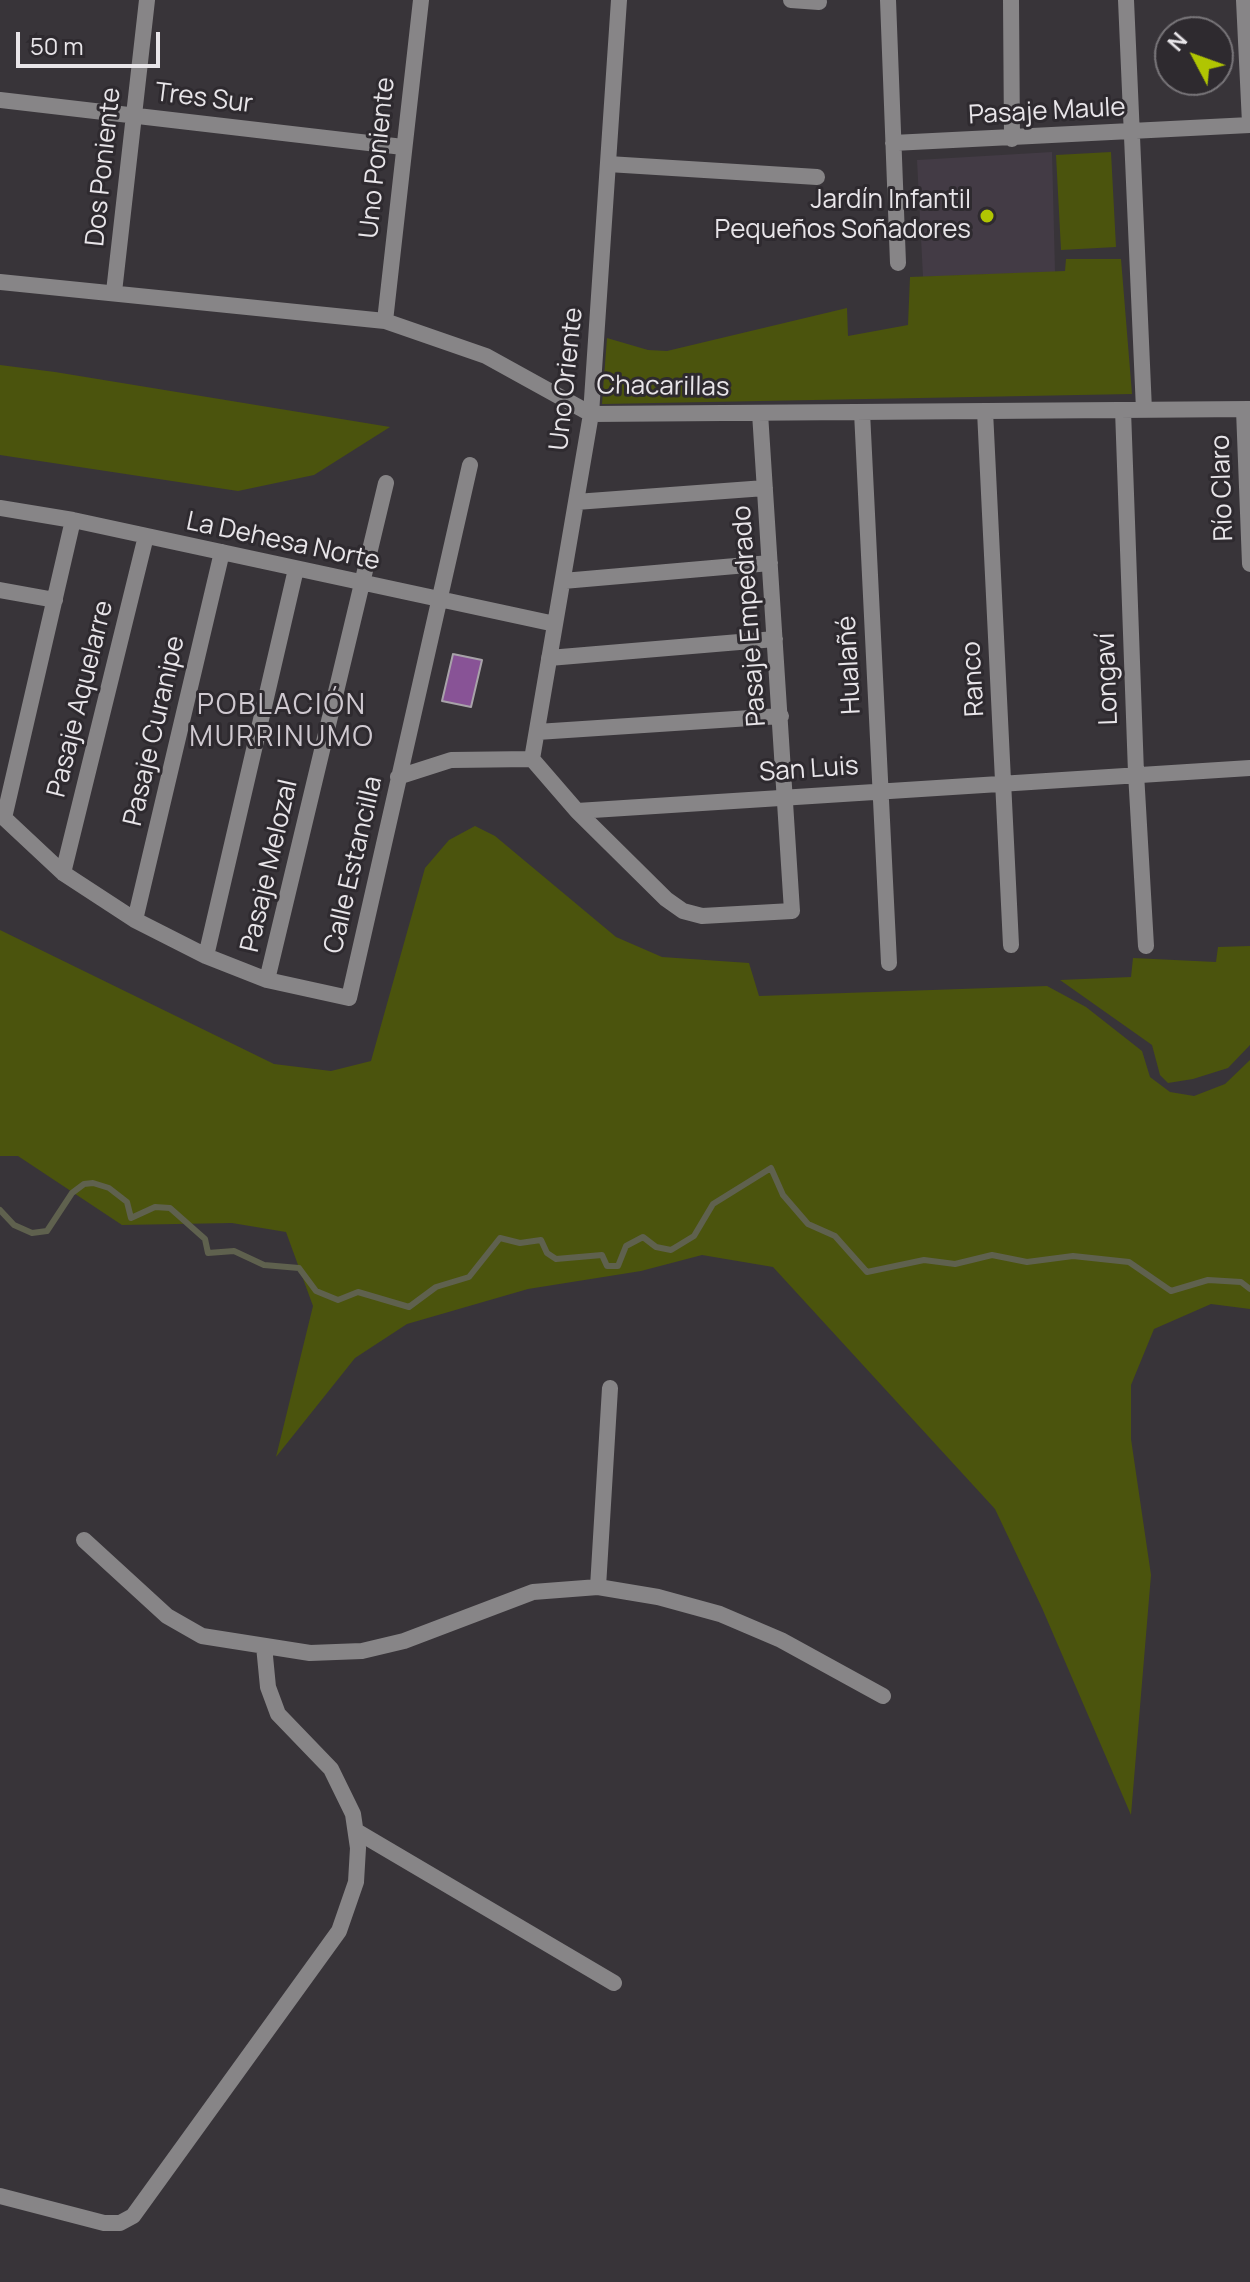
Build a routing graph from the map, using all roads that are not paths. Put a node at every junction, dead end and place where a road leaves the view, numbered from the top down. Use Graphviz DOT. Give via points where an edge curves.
graph roads {
  1 [pos="147,0"];
  2 [pos="421,0"];
  3 [pos="619,0"];
  4 [pos="791,0"];
  5 [pos="888,0"];
  6 [pos="1011,0"];
  7 [pos="1126,0"];
  8 [pos="1244,0"];
  9 [pos="819,2"];
  10 [pos="0,100"];
  11 [pos="134,115"];
  12 [pos="1250,124"];
  13 [pos="1132,132"];
  14 [pos="1012,139"];
  15 [pos="893,143"];
  16 [pos="403,147"];
  17 [pos="608,164"];
  18 [pos="817,177"];
  19 [pos="898,263"];
  20 [pos="0,282"];
  21 [pos="114,292"];
  22 [pos="385,321"];
  23 [pos="1123,410"];
  24 [pos="1144,410"];
  25 [pos="1247,410"];
  26 [pos="985,411"];
  27 [pos="862,412"];
  28 [pos="760,413"];
  29 [pos="591,414"];
  30 [pos="470,465"];
  31 [pos="386,483"];
  32 [pos="765,488"];
  33 [pos="576,502"];
  34 [pos="0,508"];
  35 [pos="73,520"];
  36 [pos="146,536"];
  37 [pos="222,552"];
  38 [pos="770,563"];
  39 [pos="1250,564"];
  40 [pos="296,569"];
  41 [pos="563,581"];
  42 [pos="362,583"];
  43 [pos="0,590"];
  44 [pos="55,600"];
  45 [pos="438,601"];
  46 [pos="555,624"];
  47 [pos="775,639"];
  48 [pos="549,658"];
  49 [pos="781,716"];
  50 [pos="537,732"];
  51 [pos="532,759"];
  52 [pos="1250,768"];
  53 [pos="1136,773"];
  54 [pos="398,777"];
  55 [pos="1003,781"];
  56 [pos="880,789"];
  57 [pos="786,796"];
  58 [pos="577,811"];
  59 [pos="2,816"];
  60 [pos="63,873"];
  61 [pos="135,920"];
  62 [pos="1011,945"];
  63 [pos="1146,946"];
  64 [pos="206,956"];
  65 [pos="889,963"];
  66 [pos="267,980"];
  67 [pos="610,1388"];
  68 [pos="84,1540"];
  69 [pos="598,1587"];
  70 [pos="264,1646"];
  71 [pos="883,1696"];
  72 [pos="356,1831"];
  73 [pos="614,1983"];
  74 [pos="0,2196"];
  1 -- 11 [label="street, Dos Poniente"];
  2 -- 16 [label="street, Uno Poniente"];
  3 -- 17 [label="street, Uno Oriente"];
  4 -- 9 [label="street"];
  5 -- 15 [label="street"];
  6 -- 14 [label="street"];
  7 -- 13 [label="street"];
  8 -- 12 [label="street"];
  10 -- 11 [label="street, Tres Sur"];
  11 -- 16 [label="street, Tres Sur"];
  11 -- 21 [label="street, Dos Poniente"];
  12 -- 13 [label="street, Pasaje Maule"];
  13 -- 14 [label="street, Pasaje Maule"];
  13 -- 24 [label="street"];
  14 -- 15 [label="street, Pasaje Maule"];
  15 -- 19 [label="street"];
  16 -- 22 [label="street, Uno Poniente"];
  17 -- 18 [label="street"];
  17 -- 29 [label="street, Uno Oriente"];
  20 -- 21 [label="street, Chacarillas"];
  21 -- 22 [label="street, Chacarillas"];
  22 -- 29 [label="street, Chacarillas" via="486,356"];
  23 -- 24 [label="street, Chacarillas"];
  23 -- 26 [label="street, Chacarillas"];
  23 -- 53 [label="street, Longaví"];
  24 -- 25 [label="street, Chacarillas"];
  25 -- 39 [label="street, Río Claro"];
  26 -- 27 [label="street, Chacarillas"];
  26 -- 55 [label="street, Ranco"];
  27 -- 28 [label="street, Chacarillas"];
  27 -- 56 [label="street, Hualañé"];
  28 -- 29 [label="street, Chacarillas"];
  28 -- 32 [label="street, Pasaje Empedrado"];
  29 -- 33 [label="street, Uno Oriente"];
  30 -- 45 [label="street, Calle Estancilla"];
  31 -- 42 [label="street, Pasaje Melozal"];
  32 -- 33 [label="street"];
  32 -- 38 [label="street, Pasaje Empedrado"];
  33 -- 41 [label="street, Uno Oriente"];
  34 -- 35 [label="street, La Dehesa Norte"];
  35 -- 36 [label="street, La Dehesa Norte"];
  35 -- 44 [label="street"];
  36 -- 37 [label="street, La Dehesa Norte"];
  36 -- 60 [label="street, Pasaje Aquelarre"];
  37 -- 40 [label="street, La Dehesa Norte"];
  37 -- 61 [label="street, Pasaje Curanipe"];
  38 -- 41 [label="street"];
  38 -- 47 [label="street, Pasaje Empedrado"];
  40 -- 42 [label="street, La Dehesa Norte"];
  40 -- 64 [label="street"];
  41 -- 46 [label="street, Uno Oriente"];
  42 -- 45 [label="street, La Dehesa Norte"];
  42 -- 66 [label="street, Pasaje Melozal"];
  43 -- 44 [label="street"];
  44 -- 59 [label="street"];
  45 -- 46 [label="street, La Dehesa Norte"];
  45 -- 54 [label="street, Calle Estancilla"];
  46 -- 48 [label="street, Uno Oriente"];
  47 -- 48 [label="street"];
  47 -- 49 [label="street, Pasaje Empedrado"];
  48 -- 50 [label="street, Uno Oriente"];
  49 -- 50 [label="street"];
  49 -- 57 [label="street, Pasaje Empedrado"];
  50 -- 51 [label="street, Uno Oriente"];
  51 -- 54 [label="street" via="451,760"];
  51 -- 58 [label="street"];
  52 -- 53 [label="street, San Luis"];
  53 -- 55 [label="street, San Luis"];
  53 -- 63 [label="street, Longaví"];
  54 -- 66 [label="street, Calle Estancilla" via="349,998"];
  55 -- 56 [label="street, San Luis"];
  55 -- 62 [label="street, Ranco"];
  56 -- 57 [label="street, San Luis"];
  56 -- 65 [label="street, Hualañé"];
  57 -- 58 [label="street, San Luis"];
  57 -- 58 [label="street, Pasaje Empedrado" via="792,911 702,916 683,911"];
  59 -- 60 [label="street"];
  60 -- 61 [label="street"];
  61 -- 64 [label="street"];
  64 -- 66 [label="street"];
  67 -- 69 [label="street"];
  68 -- 70 [label="street" via="185,1628 202,1636"];
  69 -- 70 [label="street" via="533,1592 404,1641 362,1651 310,1653"];
  69 -- 71 [label="street" via="720,1614 781,1640"];
  70 -- 72 [label="street" via="268,1687 278,1714 331,1769 347,1797"];
  72 -- 73 [label="street"];
  72 -- 74 [label="street" via="356,1882 339,1931 138,2210 120,2223 104,2223"];
}
